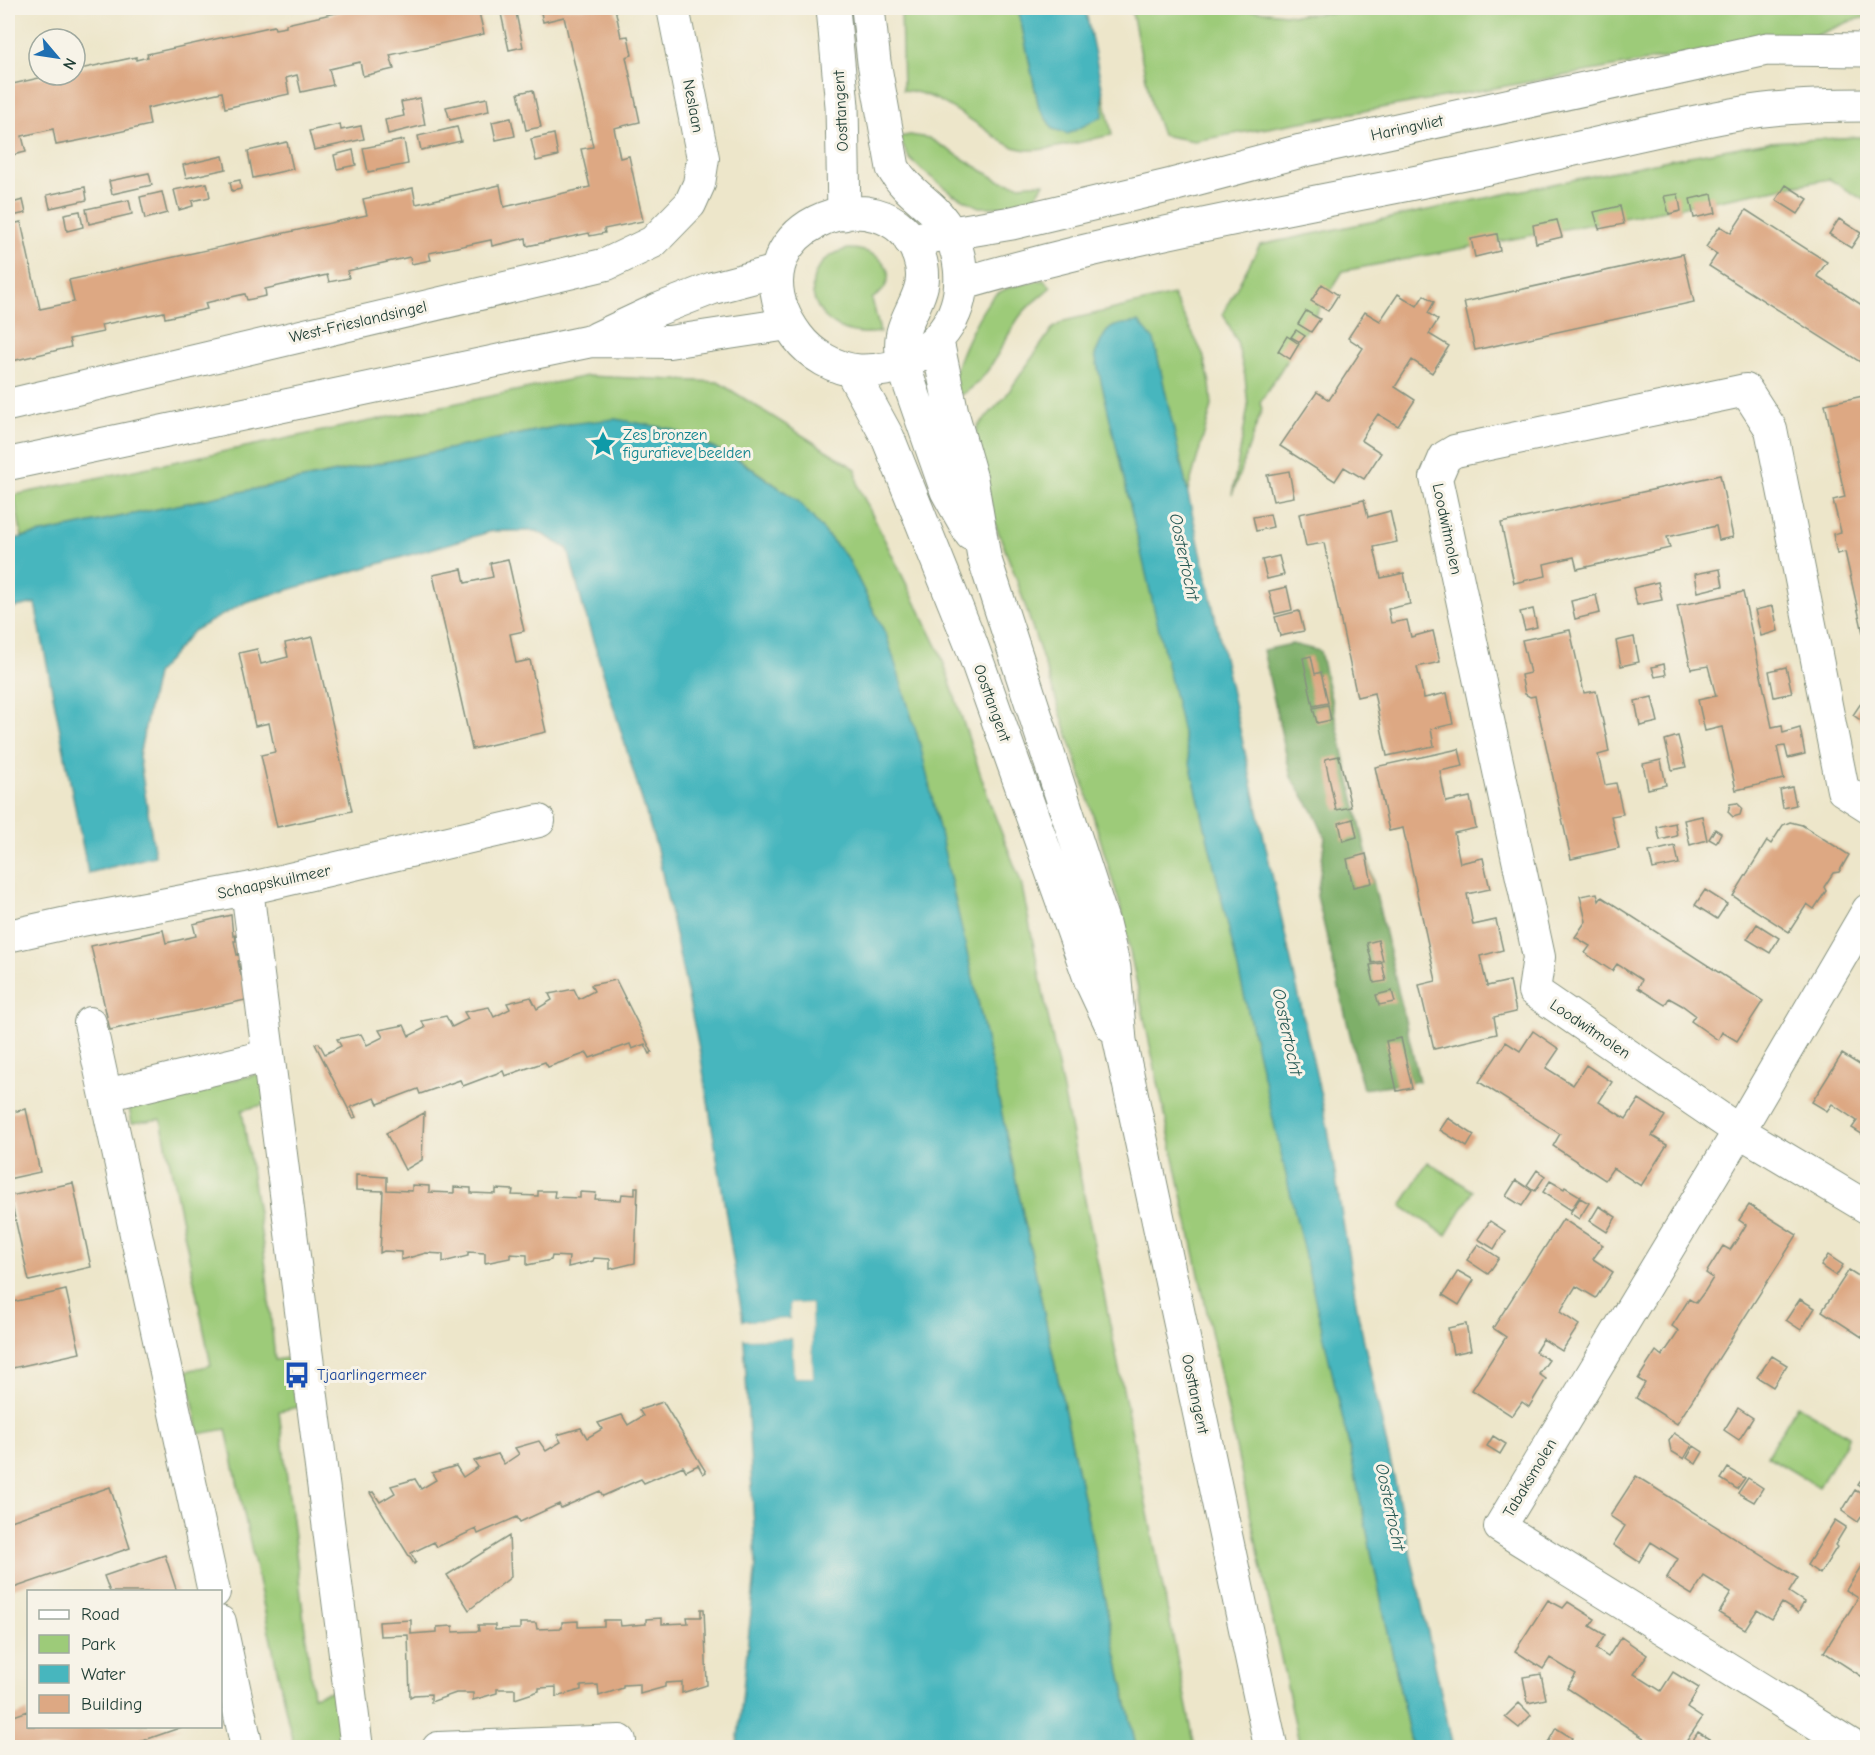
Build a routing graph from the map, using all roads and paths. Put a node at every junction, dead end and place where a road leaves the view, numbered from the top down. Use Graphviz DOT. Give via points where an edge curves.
graph roads {
  1 [pos="673,8"];
  2 [pos="833,8"];
  3 [pos="868,8"];
  4 [pos="1868,50"];
  5 [pos="1868,105"];
  6 [pos="690,204"];
  7 [pos="844,214"];
  8 [pos="949,232"];
  9 [pos="910,240"];
  10 [pos="777,271"];
  11 [pos="961,284"];
  12 [pos="788,324"];
  13 [pos="591,341"];
  14 [pos="937,341"];
  15 [pos="903,365"];
  16 [pos="851,370"];
  17 [pos="8,405"];
  18 [pos="8,464"];
  19 [pos="984,557"];
  20 [pos="1868,806"];
  21 [pos="539,821"];
  22 [pos="247,889"];
  23 [pos="1868,910"];
  24 [pos="8,936"];
  25 [pos="90,1023"];
  26 [pos="1120,1041"];
  27 [pos="267,1056"];
  28 [pos="106,1095"];
  29 [pos="1739,1131"];
  30 [pos="1868,1209"];
  31 [pos="214,1590"];
  32 [pos="222,1631"];
  33 [pos="620,1741"];
  34 [pos="247,1748"];
  35 [pos="357,1748"];
  36 [pos="438,1748"];
  37 [pos="1271,1748"];
  38 [pos="1856,1748"];
  1 -- 6 [label="street, Neslaan" via="703,158 699,184"];
  2 -- 7 [label="main road, Oosttangent" via="842,106"];
  3 -- 8 [label="main road" via="893,168 901,182 934,211"];
  4 -- 8 [label="main road, Haringvliet" via="1767,49 1301,151 1012,223"];
  5 -- 11 [label="main road" via="1739,113 1486,169 1182,228"];
  6 -- 17 [label="street, West-Frieslandsingel" via="653,242 607,264"];
  7 -- 9 [label="main road" via="863,212 881,217 898,226"];
  7 -- 10 [label="main road" via="825,217 794,237"];
  8 -- 9 [label="main road, Haringvliet"];
  8 -- 11 [label="main road" via="958,252"];
  9 -- 15 [label="main road" via="923,275 920,294 903,330"];
  10 -- 12 [label="main road" via="779,298"];
  10 -- 13 [label="street" via="713,288"];
  11 -- 14 [label="main road" via="949,324"];
  12 -- 13 [label="street" via="669,342"];
  12 -- 16 [label="main road" via="811,351 825,361"];
  13 -- 18 [label="street"];
  14 -- 15 [label="main road"];
  14 -- 19 [label="main road, Oosttangent"];
  15 -- 16 [label="main road" via="877,371"];
  15 -- 19 [label="main road, Oosttangent" via="947,491"];
  16 -- 26 [label="main road, Oosttangent" via="888,438 972,644 1090,981"];
  19 -- 26 [label="main road, Oosttangent" via="1103,923 1114,968"];
  20 -- 29 [label="street, Loodwitmolen" via="1843,790 1771,429 1746,390 1455,451 1445,457 1436,478 1539,957 1534,991"];
  21 -- 22 [label="street, Schaapskuilmeer"];
  22 -- 24 [label="street, Schaapskuilmeer"];
  22 -- 27 [label="street"];
  23 -- 29 [label="street"];
  25 -- 28 [label="street"];
  26 -- 37 [label="main road, Oosttangent"];
  27 -- 28 [label="street"];
  27 -- 35 [label="street"];
  28 -- 31 [label="street"];
  29 -- 30 [label="street, Loodwitmolen"];
  29 -- 38 [label="street, Tabaksmolen" via="1500,1527"];
  32 -- 34 [label="street"];
  33 -- 36 [label="street"];
}
